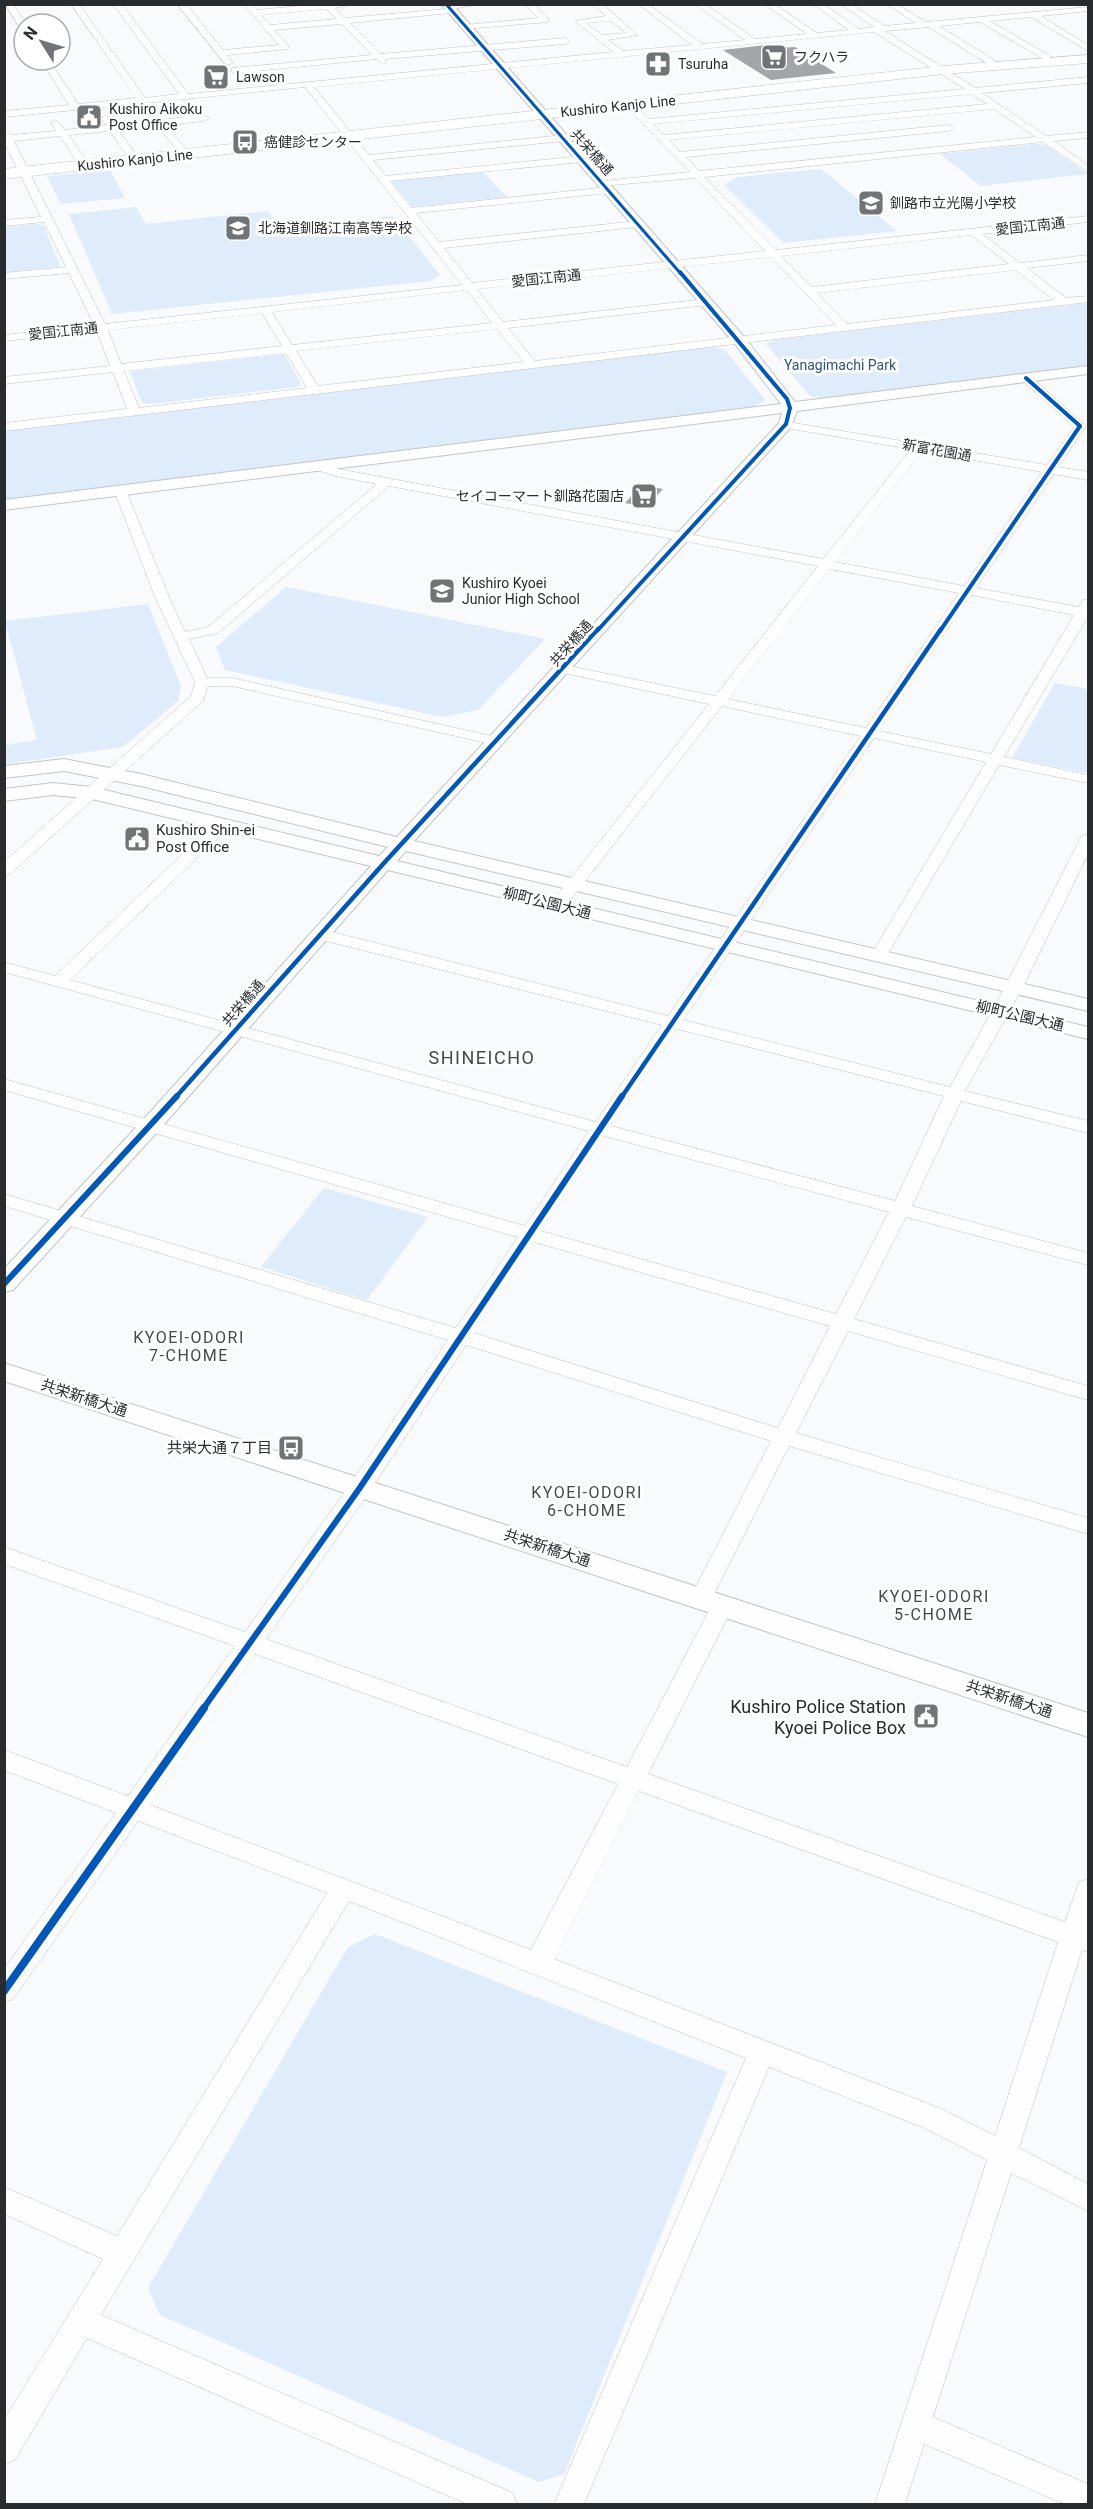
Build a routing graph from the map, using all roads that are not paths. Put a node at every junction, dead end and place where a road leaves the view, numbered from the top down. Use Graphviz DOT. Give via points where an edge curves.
graph roads {
  1 [pos="75,4"];
  2 [pos="117,4"];
  3 [pos="182,4"];
  4 [pos="247,4"];
  5 [pos="350,4"];
  6 [pos="476,4"];
  7 [pos="530,4"];
  8 [pos="596,4"];
  9 [pos="642,4"];
  10 [pos="699,4"];
  11 [pos="768,4"];
  12 [pos="817,4"];
  13 [pos="845,4"];
  14 [pos="890,4"];
  15 [pos="1048,4"];
  16 [pos="327,5"];
  17 [pos="449,7"];
  18 [pos="1061,11"];
  19 [pos="1086,11"];
  20 [pos="255,13"];
  21 [pos="1032,14"];
  22 [pos="612,18"];
  23 [pos="981,19"];
  24 [pos="342,21"];
  25 [pos="926,24"];
  26 [pos="465,27"];
  27 [pos="268,28"];
  28 [pos="879,29"];
  29 [pos="857,31"];
  30 [pos="815,35"];
  31 [pos="601,38"];
  32 [pos="753,41"];
  33 [pos="484,47"];
  34 [pos="701,47"];
  35 [pos="1089,48"];
  36 [pos="220,53"];
  37 [pos="622,54"];
  38 [pos="378,56"];
  39 [pos="1089,57"];
  40 [pos="586,58"];
  41 [pos="991,62"];
  42 [pos="1042,62"];
  43 [pos="500,66"];
  44 [pos="940,68"];
  45 [pos="53,72"];
  46 [pos="398,76"];
  47 [pos="244,80"];
  48 [pos="1089,80"];
  49 [pos="1062,83"];
  50 [pos="307,84"];
  51 [pos="785,86"];
  52 [pos="975,92"];
  53 [pos="185,96"];
  54 [pos="142,100"];
  55 [pos="629,104"];
  56 [pos="97,105"];
  57 [pos="813,106"];
  58 [pos="997,106"];
  59 [pos="75,107"];
  60 [pos="48,110"];
  61 [pos="541,112"];
  62 [pos="4,114"];
  63 [pos="204,118"];
  64 [pos="832,121"];
  65 [pos="159,122"];
  66 [pos="646,122"];
  67 [pos="112,127"];
  68 [pos="949,128"];
  69 [pos="63,133"];
  70 [pos="347,134"];
  71 [pos="1089,135"];
  72 [pos="6,136"];
  73 [pos="564,138"];
  74 [pos="661,138"];
  75 [pos="853,138"];
  76 [pos="1046,140"];
  77 [pos="181,149"];
  78 [pos="131,155"];
  79 [pos="678,155"];
  80 [pos="877,156"];
  81 [pos="367,158"];
  82 [pos="582,159"];
  83 [pos="81,161"];
  84 [pos="4,169"];
  85 [pos="1089,169"];
  86 [pos="24,170"];
  87 [pos="4,174"];
  88 [pos="697,174"];
  89 [pos="383,179"];
  90 [pos="606,187"];
  91 [pos="408,211"];
  92 [pos="48,219"];
  93 [pos="1089,219"];
  94 [pos="4,224"];
  95 [pos="638,224"];
  96 [pos="974,232"];
  97 [pos="435,246"];
  98 [pos="773,254"];
  99 [pos="1089,258"];
  100 [pos="674,264"];
  101 [pos="1018,266"];
  102 [pos="73,269"];
  103 [pos="4,276"];
  104 [pos="468,287"];
  105 [pos="808,291"];
  106 [pos="1089,299"];
  107 [pos="706,302"];
  108 [pos="1064,302"];
  109 [pos="265,309"];
  110 [pos="498,325"];
  111 [pos="101,327"];
  112 [pos="845,328"];
  113 [pos="4,338"];
  114 [pos="740,341"];
  115 [pos="289,349"];
  116 [pos="532,365"];
  117 [pos="117,369"];
  118 [pos="1089,370"];
  119 [pos="1026,378"];
  120 [pos="4,381"];
  121 [pos="314,390"];
  122 [pos="134,411"];
  123 [pos="788,416"];
  124 [pos="4,427"];
  125 [pos="919,447"];
  126 [pos="319,466"];
  127 [pos="1050,470"];
  128 [pos="1089,476"];
  129 [pos="387,481"];
  130 [pos="120,490"];
  131 [pos="4,505"];
  132 [pos="682,537"];
  133 [pos="825,564"];
  134 [pos="969,591"];
  135 [pos="1087,609"];
  136 [pos="181,637"];
  137 [pos="564,669"];
  138 [pos="202,682"];
  139 [pos="717,701"];
  140 [pos="869,733"];
  141 [pos="496,741"];
  142 [pos="994,759"];
  143 [pos="4,772"];
  144 [pos="113,774"];
  145 [pos="1089,779"];
  146 [pos="92,793"];
  147 [pos="4,795"];
  148 [pos="222,825"];
  149 [pos="1089,839"];
  150 [pos="402,844"];
  151 [pos="384,863"];
  152 [pos="4,870"];
  153 [pos="573,885"];
  154 [pos="556,906"];
  155 [pos="741,923"];
  156 [pos="320,934"];
  157 [pos="726,945"];
  158 [pos="879,955"];
  159 [pos="4,967"];
  160 [pos="58,982"];
  161 [pos="1014,987"];
  162 [pos="1089,1005"];
  163 [pos="998,1011"];
  164 [pos="673,1023"];
  165 [pos="235,1031"];
  166 [pos="1089,1033"];
  167 [pos="4,1084"];
  168 [pos="955,1093"];
  169 [pos="151,1125"];
  170 [pos="601,1127"];
  171 [pos="1089,1127"];
  172 [pos="4,1200"];
  173 [pos="901,1208"];
  174 [pos="64,1218"];
  175 [pos="531,1233"];
  176 [pos="1089,1259"];
  177 [pos="4,1284"];
  178 [pos="843,1324"];
  179 [pos="460,1336"];
  180 [pos="4,1372"];
  181 [pos="1089,1393"];
  182 [pos="783,1437"];
  183 [pos="359,1489"];
  184 [pos="1089,1526"];
  185 [pos="4,1556"];
  186 [pos="712,1601"];
  187 [pos="250,1644"];
  188 [pos="1089,1725"];
  189 [pos="4,1760"];
  190 [pos="634,1779"];
  191 [pos="132,1810"];
  192 [pos="343,1888"];
  193 [pos="1089,1890"];
  194 [pos="1081,1939"];
  195 [pos="537,1965"];
  196 [pos="4,1991"];
  197 [pos="762,2052"];
  198 [pos="1002,2155"];
  199 [pos="1089,2198"];
  200 [pos="4,2200"];
  201 [pos="122,2253"];
  202 [pos="81,2321"];
  203 [pos="915,2425"];
  204 [pos="4,2449"];
  205 [pos="1089,2499"];
  206 [pos="502,2505"];
  207 [pos="570,2505"];
  208 [pos="890,2505"];
  1 -- 54 [label="street"];
  2 -- 53 [label="street"];
  3 -- 36 [label="street"];
  4 -- 20 [label="street"];
  5 -- 16 [label="street"];
  6 -- 17 [label="street"];
  7 -- 26 [label="street" via="545,20"];
  8 -- 22 [label="street"];
  9 -- 34 [label="street"];
  10 -- 32 [label="street"];
  11 -- 30 [label="street"];
  12 -- 29 [label="street"];
  13 -- 28 [label="street"];
  14 -- 25 [label="street"];
  15 -- 18 [label="street"];
  16 -- 20 [label="street"];
  16 -- 24 [label="street"];
  17 -- 24 [label="street"];
  17 -- 26 [label="street, 共栄橋通"];
  18 -- 19 [label="street"];
  18 -- 21 [label="street"];
  20 -- 27 [label="street"];
  21 -- 23 [label="street"];
  21 -- 35 [label="street"];
  22 -- 31 [label="street" via="633,36"];
  22 -- 31 [label="street" via="579,21"];
  23 -- 25 [label="street"];
  23 -- 42 [label="street"];
  24 -- 27 [label="street"];
  24 -- 38 [label="street"];
  25 -- 28 [label="street"];
  25 -- 41 [label="street"];
  26 -- 33 [label="street, 共栄橋通"];
  27 -- 36 [label="street" via="285,47"];
  28 -- 29 [label="street"];
  28 -- 44 [label="street"];
  29 -- 30 [label="street"];
  30 -- 32 [label="street"];
  31 -- 37 [label="street"];
  32 -- 34 [label="street"];
  33 -- 38 [label="street"];
  33 -- 40 [label="street" via="563,40"];
  33 -- 43 [label="street, 共栄橋通"];
  34 -- 37 [label="street"];
  36 -- 47 [label="street"];
  37 -- 40 [label="street"];
  38 -- 46 [label="street"];
  38 -- 47 [label="street"];
  39 -- 42 [label="main road, Kushiro Kanjo Line"];
  39 -- 44 [label="main road, Kushiro Kanjo Line"];
  40 -- 43 [label="street"];
  41 -- 42 [label="main road, Kushiro Kanjo Line"];
  41 -- 44 [label="main road, Kushiro Kanjo Line"];
  42 -- 49 [label="street"];
  43 -- 46 [label="street"];
  43 -- 61 [label="street, 共栄橋通"];
  44 -- 51 [label="main road, Kushiro Kanjo Line"];
  44 -- 52 [label="street"];
  45 -- 59 [label="street"];
  46 -- 50 [label="street"];
  47 -- 50 [label="street"];
  47 -- 53 [label="street"];
  48 -- 49 [label="street"];
  49 -- 52 [label="street"];
  50 -- 70 [label="street"];
  51 -- 55 [label="main road, Kushiro Kanjo Line"];
  51 -- 57 [label="street"];
  51 -- 61 [label="main road, Kushiro Kanjo Line"];
  52 -- 57 [label="street"];
  52 -- 58 [label="street"];
  53 -- 54 [label="street"];
  54 -- 56 [label="street"];
  55 -- 61 [label="main road, Kushiro Kanjo Line"];
  55 -- 66 [label="street"];
  56 -- 59 [label="street"];
  56 -- 67 [label="street"];
  57 -- 64 [label="street"];
  57 -- 66 [label="street"];
  58 -- 64 [label="street"];
  58 -- 76 [label="street"];
  59 -- 60 [label="street"];
  60 -- 62 [label="street"];
  60 -- 69 [label="street"];
  61 -- 70 [label="main road, Kushiro Kanjo Line"];
  61 -- 73 [label="street, 共栄橋通"];
  63 -- 65 [label="street"];
  64 -- 74 [label="street"];
  64 -- 75 [label="street"];
  65 -- 67 [label="street"];
  65 -- 77 [label="street"];
  66 -- 74 [label="street"];
  67 -- 69 [label="street"];
  67 -- 78 [label="street"];
  68 -- 75 [label="street"];
  69 -- 72 [label="street"];
  69 -- 83 [label="street"];
  70 -- 77 [label="main road, Kushiro Kanjo Line"];
  70 -- 81 [label="street"];
  70 -- 86 [label="main road, Kushiro Kanjo Line"];
  71 -- 76 [label="street"];
  72 -- 86 [label="street"];
  73 -- 81 [label="street"];
  73 -- 82 [label="street, 共栄橋通"];
  74 -- 79 [label="street"];
  75 -- 79 [label="street"];
  75 -- 80 [label="street"];
  76 -- 80 [label="street"];
  76 -- 85 [label="street"];
  77 -- 78 [label="main road, Kushiro Kanjo Line"];
  78 -- 83 [label="main road, Kushiro Kanjo Line"];
  79 -- 88 [label="street"];
  80 -- 88 [label="street"];
  81 -- 89 [label="street"];
  82 -- 89 [label="street"];
  82 -- 90 [label="street, 共栄橋通"];
  83 -- 86 [label="main road, Kushiro Kanjo Line"];
  84 -- 86 [label="main road, Kushiro Kanjo Line"];
  86 -- 87 [label="main road, Kushiro Kanjo Line"];
  86 -- 92 [label="street"];
  88 -- 90 [label="street"];
  88 -- 98 [label="street"];
  89 -- 91 [label="street"];
  90 -- 91 [label="street"];
  90 -- 95 [label="street, 共栄橋通"];
  91 -- 97 [label="street"];
  92 -- 94 [label="street"];
  92 -- 102 [label="street"];
  93 -- 96 [label="street, 愛国江南通"];
  95 -- 97 [label="street"];
  95 -- 100 [label="street, 共栄橋通"];
  96 -- 98 [label="street, 愛国江南通"];
  96 -- 101 [label="street"];
  97 -- 104 [label="street"];
  98 -- 100 [label="street, 愛国江南通"];
  98 -- 105 [label="street"];
  99 -- 101 [label="street"];
  100 -- 104 [label="street, 愛国江南通"];
  100 -- 107 [label="street, 共栄橋通"];
  101 -- 105 [label="street"];
  101 -- 108 [label="street"];
  102 -- 103 [label="street"];
  102 -- 111 [label="street"];
  104 -- 109 [label="street, 愛国江南通"];
  104 -- 110 [label="street"];
  105 -- 112 [label="street"];
  106 -- 108 [label="street"];
  107 -- 110 [label="street"];
  107 -- 114 [label="street, 共栄橋通"];
  108 -- 112 [label="street"];
  109 -- 111 [label="street, 愛国江南通"];
  109 -- 115 [label="street"];
  110 -- 115 [label="street"];
  110 -- 116 [label="street"];
  111 -- 113 [label="street, 愛国江南通"];
  111 -- 117 [label="street"];
  112 -- 114 [label="street"];
  114 -- 116 [label="street"];
  114 -- 123 [label="street, 共栄橋通" via="787,399"];
  115 -- 117 [label="street"];
  115 -- 121 [label="street"];
  116 -- 121 [label="street"];
  117 -- 120 [label="street"];
  117 -- 122 [label="street"];
  118 -- 119 [label="street"];
  119 -- 123 [label="street"];
  119 -- 127 [label="street" via="1080,426"];
  121 -- 122 [label="street"];
  122 -- 124 [label="street"];
  123 -- 125 [label="street, 新富花園通"];
  123 -- 126 [label="street"];
  123 -- 132 [label="street, 共栄橋通"];
  125 -- 127 [label="street, 新富花園通"];
  125 -- 133 [label="street"];
  126 -- 129 [label="street"];
  126 -- 130 [label="street"];
  127 -- 128 [label="street, 新富花園通"];
  127 -- 134 [label="street"];
  129 -- 132 [label="street"];
  129 -- 136 [label="street" via="213,630"];
  130 -- 131 [label="street"];
  130 -- 136 [label="street"];
  132 -- 133 [label="street"];
  132 -- 137 [label="street, 共栄橋通"];
  133 -- 134 [label="street"];
  133 -- 139 [label="street"];
  134 -- 135 [label="street"];
  134 -- 140 [label="street"];
  135 -- 142 [label="street"];
  136 -- 138 [label="street"];
  137 -- 139 [label="street"];
  137 -- 141 [label="street, 共栄橋通"];
  138 -- 141 [label="street" via="232,682"];
  138 -- 144 [label="street" via="198,698"];
  139 -- 140 [label="street"];
  139 -- 153 [label="street"];
  140 -- 142 [label="street"];
  140 -- 155 [label="street"];
  141 -- 150 [label="street, 共栄橋通"];
  142 -- 145 [label="street"];
  142 -- 158 [label="street"];
  143 -- 144 [label="street, 柳町公園大通" via="64,765"];
  144 -- 146 [label="street"];
  144 -- 150 [label="street, 柳町公園大通"];
  146 -- 147 [label="street, 柳町公園大通" via="53,789"];
  146 -- 148 [label="street, 柳町公園大通"];
  146 -- 152 [label="street"];
  148 -- 151 [label="street, 柳町公園大通"];
  148 -- 160 [label="street"];
  149 -- 161 [label="street"];
  150 -- 151 [label="street, 共栄橋通"];
  150 -- 153 [label="street, 柳町公園大通"];
  151 -- 154 [label="street, 柳町公園大通"];
  151 -- 156 [label="street, 共栄橋通"];
  153 -- 154 [label="street"];
  153 -- 155 [label="street, 柳町公園大通"];
  154 -- 157 [label="street, 柳町公園大通"];
  155 -- 157 [label="street"];
  155 -- 158 [label="street, 柳町公園大通"];
  156 -- 164 [label="street"];
  156 -- 165 [label="street, 共栄橋通"];
  157 -- 163 [label="street, 柳町公園大通"];
  157 -- 164 [label="street"];
  158 -- 161 [label="street, 柳町公園大通"];
  159 -- 160 [label="street"];
  160 -- 165 [label="street"];
  161 -- 162 [label="street, 柳町公園大通"];
  161 -- 163 [label="street"];
  163 -- 166 [label="street, 柳町公園大通"];
  163 -- 168 [label="street"];
  164 -- 168 [label="street"];
  164 -- 170 [label="street"];
  165 -- 169 [label="street, 共栄橋通"];
  165 -- 170 [label="street"];
  167 -- 169 [label="street"];
  168 -- 171 [label="street"];
  168 -- 173 [label="street"];
  169 -- 174 [label="street, 共栄橋通"];
  169 -- 175 [label="street"];
  170 -- 173 [label="street"];
  170 -- 175 [label="street"];
  172 -- 174 [label="street"];
  173 -- 176 [label="street"];
  173 -- 178 [label="street"];
  174 -- 177 [label="street, 共栄橋通"];
  174 -- 179 [label="street"];
  175 -- 178 [label="street"];
  175 -- 179 [label="street"];
  178 -- 181 [label="street"];
  178 -- 182 [label="street"];
  179 -- 182 [label="street"];
  179 -- 183 [label="street"];
  180 -- 183 [label="street, 共栄新橋大通"];
  182 -- 184 [label="street"];
  182 -- 186 [label="street"];
  183 -- 186 [label="street, 共栄新橋大通"];
  183 -- 187 [label="street"];
  185 -- 187 [label="street"];
  186 -- 188 [label="street, 共栄新橋大通"];
  186 -- 190 [label="street"];
  187 -- 190 [label="street"];
  187 -- 191 [label="street"];
  189 -- 191 [label="street"];
  190 -- 194 [label="street"];
  190 -- 195 [label="street"];
  191 -- 192 [label="street"];
  191 -- 196 [label="street"];
  192 -- 195 [label="street"];
  192 -- 201 [label="street"];
  193 -- 194 [label="street"];
  194 -- 198 [label="street"];
  195 -- 197 [label="street"];
  197 -- 198 [label="street" via="932,2118"];
  197 -- 207 [label="street"];
  198 -- 199 [label="street"];
  198 -- 203 [label="street"];
  200 -- 201 [label="street"];
  201 -- 202 [label="street"];
  202 -- 204 [label="street"];
  202 -- 206 [label="street"];
  203 -- 205 [label="street"];
  203 -- 208 [label="street"];
}
